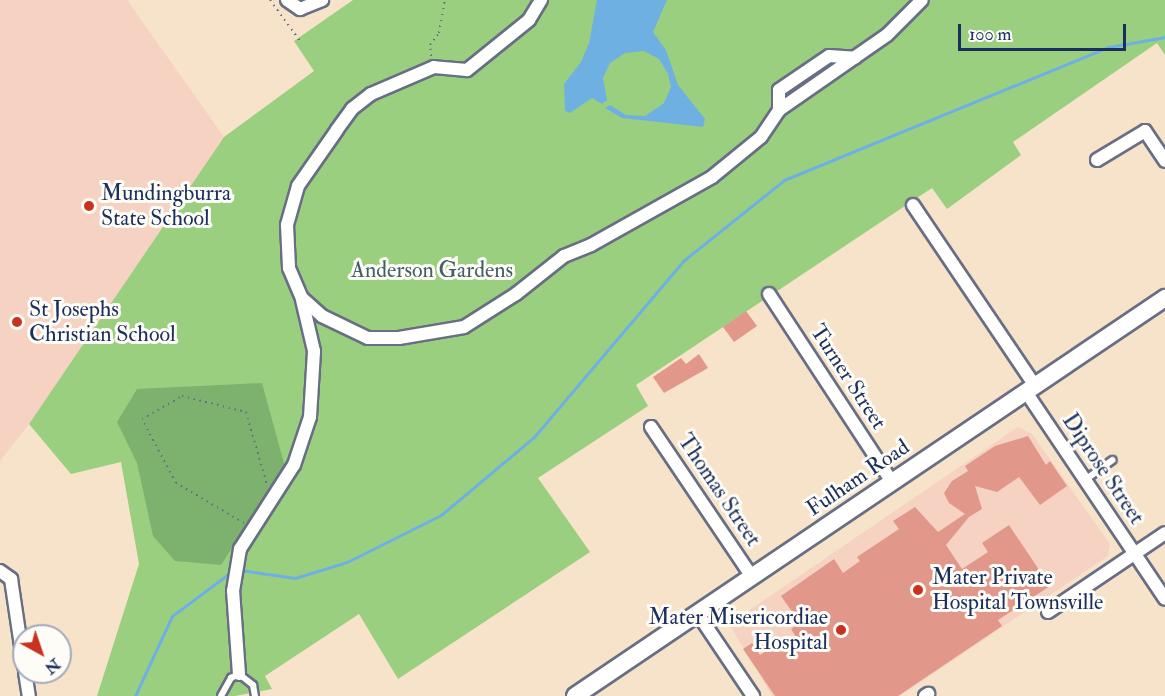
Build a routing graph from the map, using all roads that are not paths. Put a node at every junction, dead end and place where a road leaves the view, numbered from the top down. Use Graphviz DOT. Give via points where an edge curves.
graph roads {
  1 [pos="287,0"];
  2 [pos="322,0"];
  3 [pos="542,0"];
  4 [pos="922,0"];
  5 [pos="1097,160"];
  6 [pos="1165,161"];
  7 [pos="913,205"];
  8 [pos="769,294"];
  9 [pos="302,298"];
  10 [pos="1165,298"];
  11 [pos="1030,389"];
  12 [pos="651,427"];
  13 [pos="1113,460"];
  14 [pos="1085,480"];
  15 [pos="892,482"];
  16 [pos="1165,534"];
  17 [pos="1135,554"];
  18 [pos="0,571"];
  19 [pos="752,577"];
  20 [pos="1165,599"];
  21 [pos="1048,612"];
  22 [pos="698,614"];
  23 [pos="18,624"];
  24 [pos="239,674"];
  25 [pos="221,696"];
  26 [pos="255,696"];
  27 [pos="576,696"];
  28 [pos="753,696"];
  1 -- 2 [label="street" via="300,9"];
  3 -- 9 [label="street" via="529,20 467,70 434,67 371,94 352,109 298,186 287,225 289,268"];
  4 -- 9 [label="street" via="887,35 778,110 761,137 712,177 591,245 564,256 516,294 464,327 399,338 368,338 322,316"];
  5 -- 6 [label="street" via="1145,131"];
  7 -- 11 [label="street, Diprose Street"];
  8 -- 15 [label="street, Turner Street"];
  9 -- 24 [label="street" via="314,351 310,417 294,465 252,527 235,570 233,612"];
  10 -- 11 [label="street, Fulham Road"];
  11 -- 14 [label="street, Diprose Street"];
  11 -- 15 [label="street, Fulham Road"];
  12 -- 19 [label="street, Thomas Street"];
  13 -- 14 [label="lane"];
  14 -- 17 [label="street, Diprose Street"];
  15 -- 19 [label="street, Fulham Road"];
  16 -- 17 [label="street"];
  17 -- 20 [label="street, Diprose Street"];
  17 -- 21 [label="street"];
  18 -- 23 [label="street" via="11,579"];
  19 -- 22 [label="street, Fulham Road"];
  22 -- 27 [label="street, Fulham Road"];
  22 -- 28 [label="street"];
  24 -- 25 [label="lane" via="231,678"];
  24 -- 26 [label="lane" via="253,685"];
}
